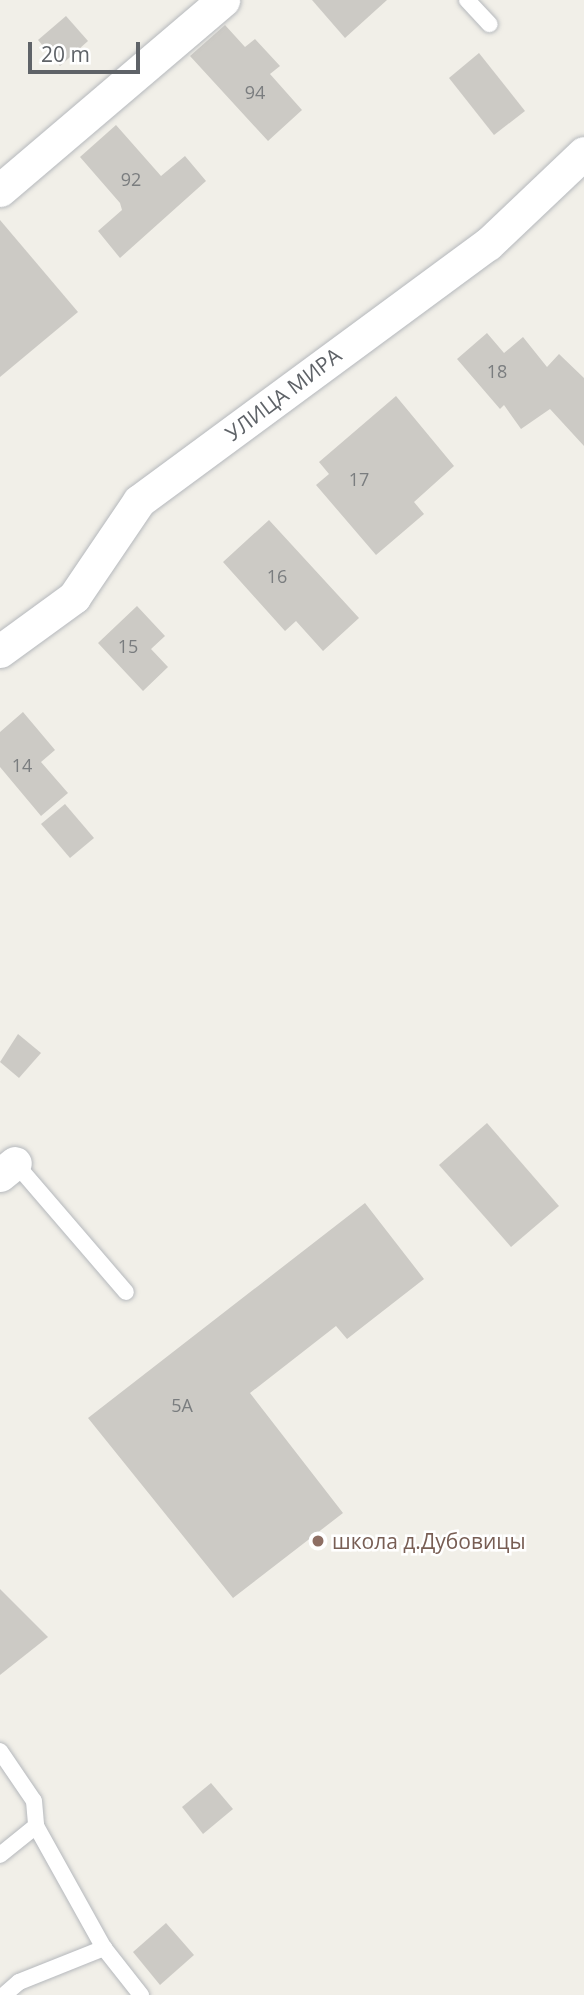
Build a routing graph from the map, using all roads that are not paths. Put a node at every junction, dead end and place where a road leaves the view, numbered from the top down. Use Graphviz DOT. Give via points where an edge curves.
graph roads {
  1 [pos="223,0"];
  2 [pos="467,0"];
  3 [pos="489,24"];
  4 [pos="584,153"];
  5 [pos="0,190"];
  6 [pos="0,651"];
  7 [pos="8,1169"];
  8 [pos="126,1292"];
  9 [pos="0,1751"];
  10 [pos="36,1826"];
  11 [pos="0,1855"];
  12 [pos="104,1948"];
  13 [pos="4,1995"];
  14 [pos="141,1995"];
  1 -- 5 [label="street"];
  2 -- 3 [label="lane"];
  4 -- 6 [label="street, УЛИЦА МИРА" via="488,244 139,501 74,597"];
  7 -- 8 [label="lane"];
  9 -- 10 [label="lane" via="34,1801"];
  10 -- 11 [label="lane"];
  10 -- 12 [label="lane"];
  12 -- 13 [label="lane" via="19,1982"];
  12 -- 14 [label="lane"];
}
